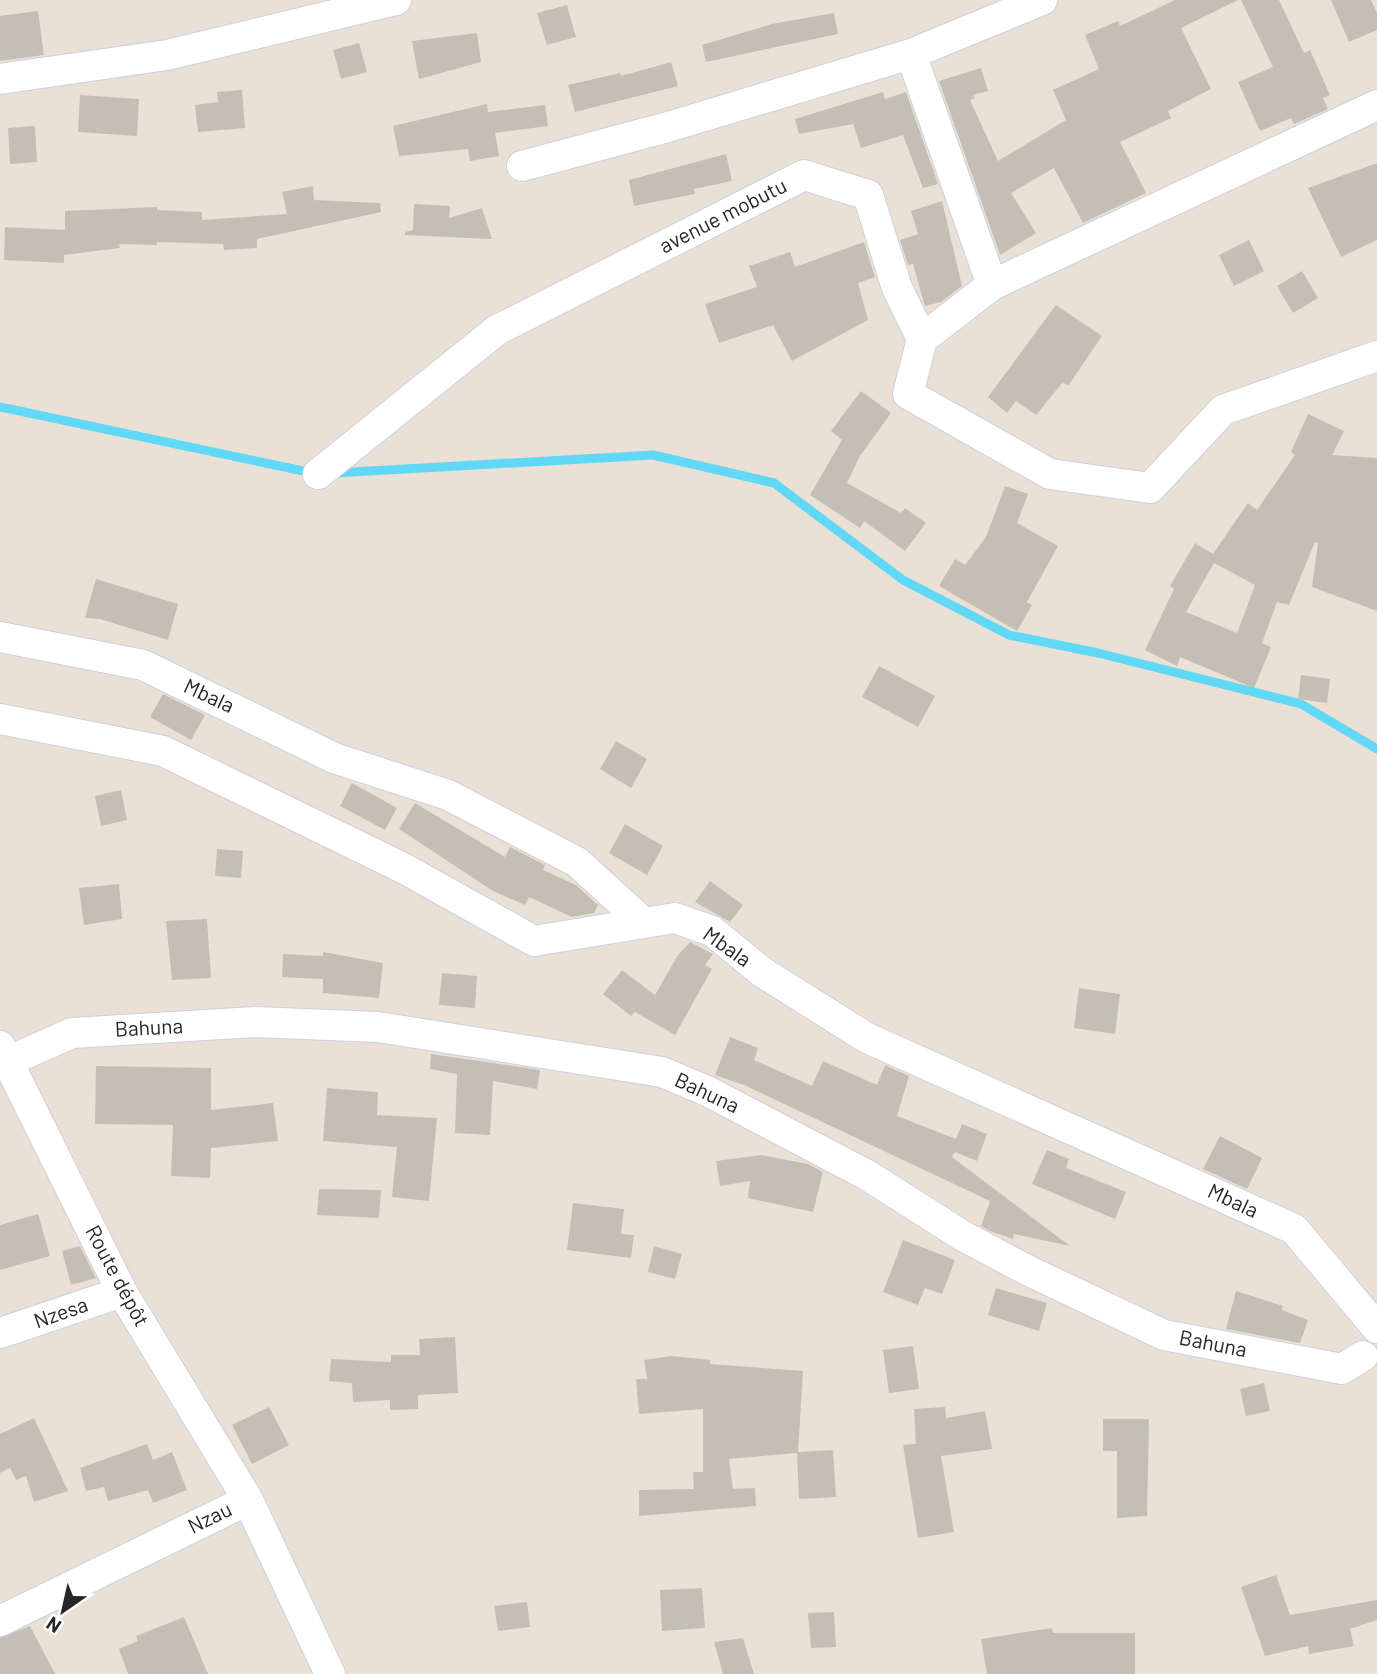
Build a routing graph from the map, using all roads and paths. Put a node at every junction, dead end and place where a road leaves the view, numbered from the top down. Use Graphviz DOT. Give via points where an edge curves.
graph roads {
  1 [pos="396,0"];
  2 [pos="1042,0"];
  3 [pos="911,54"];
  4 [pos="0,79"];
  5 [pos="1377,105"];
  6 [pos="522,166"];
  7 [pos="992,285"];
  8 [pos="922,339"];
  9 [pos="1377,356"];
  10 [pos="318,474"];
  11 [pos="0,637"];
  12 [pos="0,719"];
  13 [pos="644,923"];
  14 [pos="3,1057"];
  15 [pos="122,1292"];
  16 [pos="1377,1328"];
  17 [pos="0,1333"];
  18 [pos="1363,1356"];
  19 [pos="248,1500"];
  20 [pos="0,1620"];
  21 [pos="330,1674"];
  1 -- 4 [label="street" via="167,55"];
  2 -- 3 [label="street"];
  3 -- 6 [label="street"];
  3 -- 7 [label="street"];
  5 -- 7 [label="street"];
  7 -- 8 [label="street"];
  8 -- 9 [label="street" via="908,394 1050,474 1150,488 1223,411"];
  8 -- 10 [label="street, avenue mobutu" via="897,288 868,195 804,174 498,330"];
  11 -- 13 [label="street, Mbala" via="143,666 334,758 448,795 577,862"];
  12 -- 13 [label="street" via="163,751 404,868 534,941"];
  13 -- 16 [label="street, Mbala" via="675,918 712,931 762,972 867,1038 1294,1229"];
  14 -- 15 [label="street, Route dépôt"];
  14 -- 18 [label="street, Bahuna" via="72,1033 255,1022 378,1027 662,1072 867,1175 963,1236 1029,1271 1164,1335 1342,1369"];
  15 -- 17 [label="street, Nzesa"];
  15 -- 19 [label="street, Route dépôt"];
  19 -- 20 [label="street, Nzau"];
  19 -- 21 [label="street, Nzau"];
}
